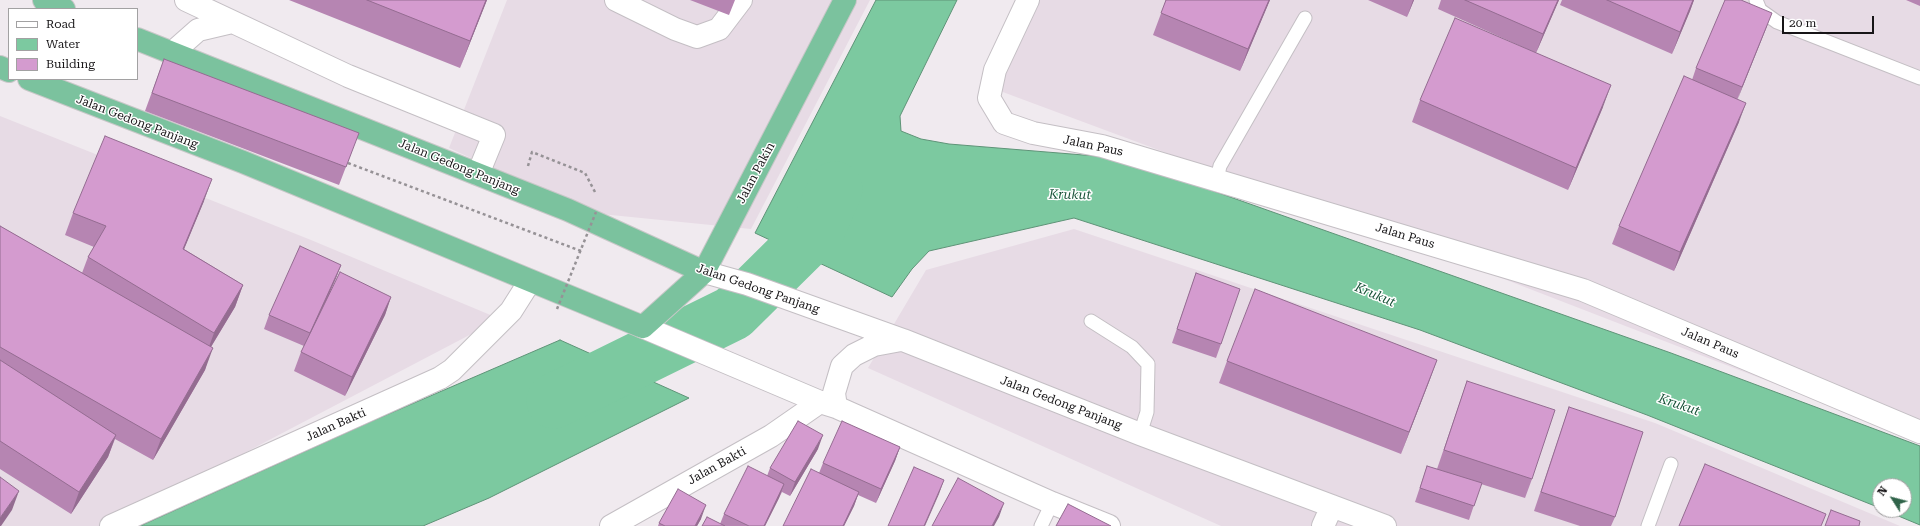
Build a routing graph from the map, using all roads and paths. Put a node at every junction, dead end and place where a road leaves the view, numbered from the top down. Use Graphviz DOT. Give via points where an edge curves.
graph roads {
  1 [pos="44,0"];
  2 [pos="186,0"];
  3 [pos="616,0"];
  4 [pos="741,0"];
  5 [pos="845,0"];
  6 [pos="1028,0"];
  7 [pos="1756,0"];
  8 [pos="62,8"];
  9 [pos="1305,18"];
  10 [pos="232,22"];
  11 [pos="138,39"];
  12 [pos="172,53"];
  13 [pos="1920,78"];
  14 [pos="32,80"];
  15 [pos="348,163"];
  16 [pos="478,174"];
  17 [pos="1217,179"];
  18 [pos="519,191"];
  19 [pos="597,198"];
  20 [pos="596,212"];
  21 [pos="581,251"];
  22 [pos="704,272"];
  23 [pos="530,281"];
  24 [pos="557,309"];
  25 [pos="1091,321"];
  26 [pos="651,331"];
  27 [pos="903,340"];
  28 [pos="828,404"];
  29 [pos="1920,432"];
  30 [pos="1140,434"];
  31 [pos="1671,464"];
  32 [pos="1052,503"];
  33 [pos="1332,506"];
  34 [pos="111,526"];
  35 [pos="611,526"];
  36 [pos="1041,526"];
  37 [pos="1109,526"];
  38 [pos="1323,526"];
  39 [pos="1385,526"];
  40 [pos="1648,526"];
  1 -- 8 [label="highway"];
  2 -- 10 [label="street"];
  3 -- 4 [label="street" via="675,30 697,37 719,29"];
  5 -- 22 [label="highway, Jalan Pakin"];
  6 -- 17 [label="street, Jalan Paus" via="994,70 989,98 1004,123 1033,134 1102,146"];
  7 -- 13 [label="lane" via="1760,10 1777,22"];
  9 -- 17 [label="lane" via="1220,166"];
  10 -- 12 [label="street" via="198,30"];
  10 -- 16 [label="street" via="348,76 494,135"];
  11 -- 12 [label="highway, Jalan Gedong Panjang"];
  12 -- 16 [label="highway, Jalan Gedong Panjang"];
  14 -- 23 [label="highway, Jalan Gedong Panjang" via="243,162"];
  15 -- 21 [label="path"];
  16 -- 18 [label="highway, Jalan Gedong Panjang"];
  17 -- 29 [label="street, Jalan Paus" via="1583,290"];
  18 -- 19 [label="path" via="532,152 585,172"];
  18 -- 22 [label="highway, Jalan Gedong Panjang" via="568,210"];
  20 -- 21 [label="path, bridge"];
  21 -- 24 [label="path, bridge"];
  22 -- 26 [label="highway, Jalan Pakin"];
  22 -- 27 [label="street, Jalan Gedong Panjang" via="747,284"];
  23 -- 26 [label="highway, Jalan Gedong Panjang"];
  23 -- 34 [label="street, Jalan Bakti" via="511,311 452,370 440,378"];
  25 -- 30 [label="lane" via="1132,347 1148,364 1148,412"];
  26 -- 28 [label="street, Jalan Gedong Panjang"];
  27 -- 28 [label="street" via="874,345 854,355 842,366"];
  27 -- 30 [label="street, Jalan Gedong Panjang"];
  28 -- 32 [label="street, Jalan Gedong Panjang"];
  28 -- 35 [label="street, Jalan Bakti"];
  30 -- 33 [label="street, Jalan Gedong Panjang"];
  31 -- 40 [label="lane"];
  32 -- 36 [label="lane"];
  32 -- 37 [label="street, Jalan Gedong Panjang"];
  33 -- 38 [label="street"];
  33 -- 39 [label="street, Jalan Gedong Panjang"];
}
